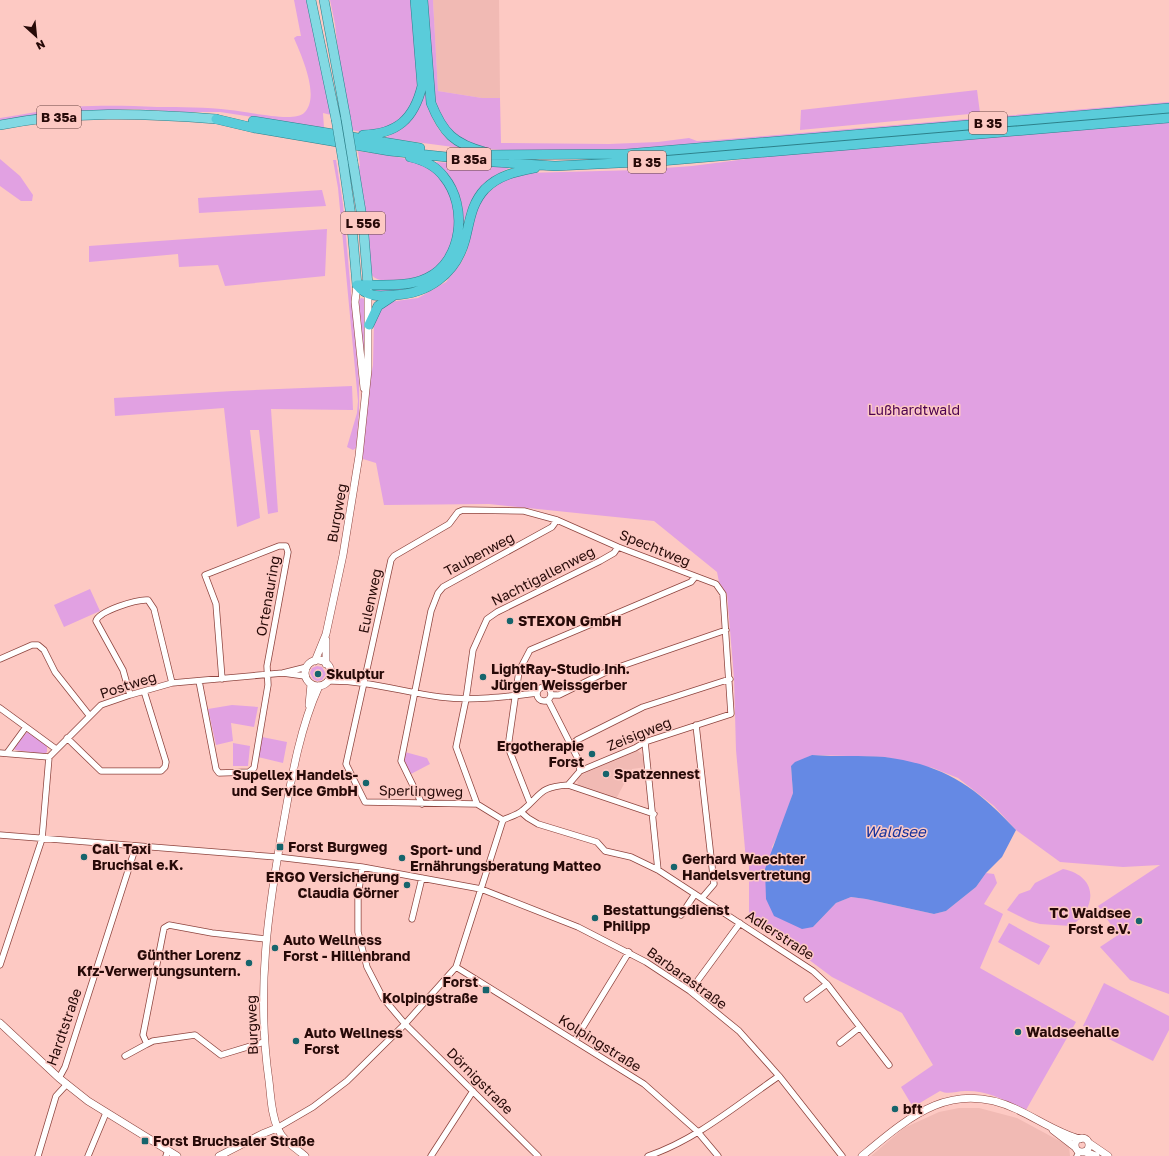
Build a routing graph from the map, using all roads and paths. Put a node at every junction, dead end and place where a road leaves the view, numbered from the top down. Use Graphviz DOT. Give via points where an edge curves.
graph roads {
  1 [pos="312,0"];
  2 [pos="324,0"];
  3 [pos="415,0"];
  4 [pos="423,0"];
  5 [pos="1169,108"];
  6 [pos="1169,118"];
  7 [pos="216,119"];
  8 [pos="0,126"];
  9 [pos="350,136"];
  10 [pos="390,151"];
  11 [pos="496,155"];
  12 [pos="547,166"];
  13 [pos="357,285"];
  14 [pos="368,289"];
  15 [pos="395,295"];
  16 [pos="369,325"];
  17 [pos="365,395"];
  18 [pos="458,512"];
  19 [pos="557,520"];
  20 [pos="618,547"];
  21 [pos="695,577"];
  22 [pos="726,630"];
  23 [pos="326,634"];
  24 [pos="0,659"];
  25 [pos="315,661"];
  26 [pos="326,664"];
  27 [pos="307,667"];
  28 [pos="330,670"];
  29 [pos="283,673"];
  30 [pos="267,675"];
  31 [pos="305,676"];
  32 [pos="222,679"];
  33 [pos="730,679"];
  34 [pos="199,681"];
  35 [pos="328,681"];
  36 [pos="353,681"];
  37 [pos="364,682"];
  38 [pos="172,683"];
  39 [pos="311,684"];
  40 [pos="319,686"];
  41 [pos="144,691"];
  42 [pos="414,692"];
  43 [pos="537,693"];
  44 [pos="552,694"];
  45 [pos="130,695"];
  46 [pos="514,696"];
  47 [pos="466,699"];
  48 [pos="548,700"];
  49 [pos="309,707"];
  50 [pos="0,708"];
  51 [pos="731,714"];
  52 [pos="90,715"];
  53 [pos="696,725"];
  54 [pos="26,727"];
  55 [pos="67,738"];
  56 [pos="645,742"];
  57 [pos="571,746"];
  58 [pos="56,749"];
  59 [pos="0,753"];
  60 [pos="7,753"];
  61 [pos="49,756"];
  62 [pos="580,771"];
  63 [pos="568,785"];
  64 [pos="530,803"];
  65 [pos="422,804"];
  66 [pos="477,804"];
  67 [pos="521,812"];
  68 [pos="654,814"];
  69 [pos="503,820"];
  70 [pos="0,835"];
  71 [pos="42,839"];
  72 [pos="136,846"];
  73 [pos="277,857"];
  74 [pos="362,867"];
  75 [pos="658,870"];
  76 [pos="422,878"];
  77 [pos="481,888"];
  78 [pos="695,894"];
  79 [pos="702,898"];
  80 [pos="681,915"];
  81 [pos="412,919"];
  82 [pos="740,923"];
  83 [pos="266,939"];
  84 [pos="629,952"];
  85 [pos="0,965"];
  86 [pos="456,967"];
  87 [pos="827,984"];
  88 [pos="690,991"];
  89 [pos="807,999"];
  90 [pos="0,1024"];
  91 [pos="405,1024"];
  92 [pos="860,1027"];
  93 [pos="575,1040"];
  94 [pos="264,1042"];
  95 [pos="840,1043"];
  96 [pos="147,1044"];
  97 [pos="125,1056"];
  98 [pos="889,1065"];
  99 [pos="779,1076"];
  100 [pos="59,1078"];
  101 [pos="67,1084"];
  102 [pos="472,1091"];
  103 [pos="106,1113"];
  104 [pos="277,1128"];
  105 [pos="1052,1128"];
  106 [pos="697,1131"];
  107 [pos="1080,1139"];
  108 [pos="1089,1143"];
  109 [pos="1079,1152"];
  110 [pos="167,1153"];
  111 [pos="38,1156"];
  112 [pos="88,1156"];
  113 [pos="177,1156"];
  114 [pos="219,1156"];
  115 [pos="305,1156"];
  116 [pos="431,1156"];
  117 [pos="538,1156"];
  118 [pos="648,1156"];
  119 [pos="718,1156"];
  120 [pos="842,1156"];
  121 [pos="862,1156"];
  122 [pos="1096,1156"];
  123 [pos="1108,1156"];
  1 -- 13 [label="main road, L 556, bridge" via="336,119 351,216"];
  2 -- 14 [label="main road, L 556, bridge" via="353,162"];
  3 -- 9 [label="highway" via="422,86 414,109 401,124 383,134"];
  4 -- 11 [label="highway, B 35" via="431,103 439,123 453,139 470,148"];
  5 -- 11 [label="highway, B 35" via="655,152"];
  6 -- 12 [label="highway, B 35" via="661,161"];
  7 -- 8 [label="main road, B 35a" via="98,114"];
  7 -- 9 [label="highway, B 35a"];
  7 -- 10 [label="highway, B 35a"];
  9 -- 11 [label="highway, B 35a" via="424,149"];
  10 -- 12 [label="highway, B 35a"];
  10 -- 14 [label="highway" via="430,164 445,177 458,204 458,231 450,257 427,278"];
  12 -- 15 [label="highway, B 35" via="515,171 494,181 477,200 471,212 461,254 449,272 429,287"];
  13 -- 14 [label="highway"];
  13 -- 17 [label="street, Burgweg" via="361,377"];
  14 -- 15 [label="highway, B 35" via="377,296"];
  14 -- 16 [label="street, Burgweg"];
  15 -- 16 [label="highway, B 35" via="378,306"];
  16 -- 17 [label="street, Burgweg"];
  17 -- 23 [label="street, Burgweg" via="352,500"];
  18 -- 19 [label="street, Spechtweg" via="524,511"];
  18 -- 37 [label="street, Eulenweg" via="449,524 391,560"];
  19 -- 20 [label="street, Spechtweg"];
  19 -- 42 [label="street, Taubenweg" via="552,527 443,587 438,593 431,611"];
  20 -- 21 [label="street, Spechtweg"];
  20 -- 47 [label="street, Nachtigallenweg" via="614,553 600,561 487,619 473,650"];
  21 -- 22 [label="street, Spechtweg" via="716,584 720,588 723,594"];
  21 -- 46 [label="street" via="691,582 530,650 519,671"];
  22 -- 33 [label="street, Spechtweg"];
  22 -- 44 [label="street" via="610,670 558,695"];
  23 -- 25 [label="street, Burgweg"];
  23 -- 26 [label="street, Burgweg"];
  24 -- 52 [label="street" via="32,645 38,645 44,650 55,672"];
  25 -- 26 [label="street"];
  25 -- 27 [label="street"];
  26 -- 28 [label="street"];
  27 -- 29 [label="street, Postweg"];
  27 -- 31 [label="street"];
  28 -- 35 [label="street"];
  28 -- 36 [label="street"];
  29 -- 30 [label="street, Postweg"];
  29 -- 31 [label="street, Postweg"];
  30 -- 32 [label="street, Postweg"];
  30 -- 32 [label="street, Ortenauring" via="288,552 288,548 283,545 206,575 216,604"];
  30 -- 34 [label="street" via="268,685 254,768 249,772 220,773 216,769"];
  31 -- 39 [label="street"];
  32 -- 34 [label="street, Postweg"];
  33 -- 51 [label="street, Spechtweg"];
  33 -- 57 [label="street" via="643,707 577,740"];
  34 -- 38 [label="street, Postweg"];
  35 -- 36 [label="street"];
  35 -- 40 [label="street"];
  36 -- 37 [label="street"];
  37 -- 42 [label="street"];
  37 -- 65 [label="street, Sperlingweg" via="346,764 365,802"];
  38 -- 41 [label="street, Postweg"];
  38 -- 45 [label="street" via="154,609 148,600 141,599 100,614 96,621 123,670"];
  39 -- 40 [label="street"];
  39 -- 49 [label="street, Burgweg"];
  40 -- 49 [label="street, Burgweg"];
  41 -- 45 [label="street, Postweg"];
  41 -- 55 [label="street" via="166,762 161,771 101,771"];
  42 -- 47 [label="street"];
  42 -- 65 [label="street, Taubenweg" via="401,761"];
  43 -- 44 [label="street" via="539,688 546,687"];
  43 -- 46 [label="street"];
  43 -- 48 [label="street" via="542,701"];
  44 -- 48 [label="street"];
  45 -- 52 [label="street, Postweg" via="101,705"];
  46 -- 47 [label="street"];
  46 -- 64 [label="street" via="508,747"];
  47 -- 66 [label="street, Nachtigallenweg" via="456,747"];
  48 -- 57 [label="street"];
  49 -- 73 [label="street, Burgweg" via="294,765"];
  50 -- 54 [label="street"];
  51 -- 53 [label="street, Zeisigweg"];
  52 -- 55 [label="street, Postweg"];
  53 -- 56 [label="street, Zeisigweg"];
  53 -- 79 [label="street" via="714,884"];
  54 -- 58 [label="street"];
  54 -- 60 [label="street"];
  55 -- 58 [label="street, Postweg"];
  56 -- 62 [label="street, Zeisigweg"];
  56 -- 68 [label="street"];
  57 -- 62 [label="street" via="579,761"];
  58 -- 61 [label="street, Postweg"];
  59 -- 60 [label="street"];
  60 -- 61 [label="street"];
  61 -- 71 [label="street"];
  62 -- 63 [label="street, Zeisigweg"];
  63 -- 64 [label="street" via="552,786 538,794"];
  63 -- 68 [label="street"];
  64 -- 67 [label="street"];
  65 -- 66 [label="street, Sperlingweg"];
  66 -- 69 [label="street, Sperlingweg"];
  67 -- 69 [label="street"];
  67 -- 75 [label="street, Adlerstraße" via="538,824 597,842 605,851 631,857"];
  68 -- 75 [label="street"];
  69 -- 77 [label="street"];
  70 -- 71 [label="street, Barbarastraße"];
  71 -- 72 [label="street, Barbarastraße"];
  71 -- 85 [label="street"];
  72 -- 73 [label="street, Barbarastraße"];
  72 -- 100 [label="street, Hardtstraße" via="65,1067"];
  73 -- 74 [label="street, Barbarastraße"];
  73 -- 83 [label="street, Burgweg"];
  74 -- 76 [label="street, Barbarastraße"];
  74 -- 91 [label="street, Dörnigstraße" via="358,897 358,932 367,967 383,998"];
  75 -- 78 [label="street, Adlerstraße"];
  76 -- 77 [label="street, Barbarastraße"];
  76 -- 81 [label="street"];
  77 -- 84 [label="street, Barbarastraße" via="578,927"];
  77 -- 86 [label="street"];
  78 -- 79 [label="street, Adlerstraße"];
  78 -- 80 [label="street"];
  79 -- 82 [label="street, Adlerstraße"];
  82 -- 87 [label="street, Adlerstraße" via="813,971"];
  82 -- 88 [label="street"];
  83 -- 94 [label="street, Burgweg" via="263,975"];
  83 -- 96 [label="street" via="169,925 164,928 143,1035"];
  84 -- 88 [label="street, Barbarastraße"];
  84 -- 93 [label="street"];
  86 -- 91 [label="street"];
  86 -- 93 [label="street, Kolpingstraße"];
  87 -- 89 [label="street"];
  87 -- 92 [label="street, Adlerstraße"];
  88 -- 99 [label="street, Barbarastraße" via="739,1031"];
  90 -- 100 [label="street"];
  91 -- 102 [label="street, Dörnigstraße"];
  91 -- 104 [label="street" via="347,1081 313,1107"];
  92 -- 95 [label="street"];
  92 -- 98 [label="street, Adlerstraße"];
  93 -- 106 [label="street, Kolpingstraße" via="644,1084"];
  94 -- 96 [label="street" via="222,1055 195,1035"];
  94 -- 104 [label="street, Burgweg"];
  96 -- 97 [label="street"];
  99 -- 106 [label="street"];
  99 -- 120 [label="street, Barbarastraße"];
  100 -- 101 [label="street"];
  101 -- 103 [label="street"];
  101 -- 111 [label="street" via="56,1096"];
  102 -- 116 [label="street"];
  102 -- 117 [label="street, Dörnigstraße"];
  103 -- 110 [label="street"];
  103 -- 112 [label="street"];
  104 -- 114 [label="street"];
  104 -- 115 [label="street" via="286,1140"];
  105 -- 107 [label="street"];
  105 -- 109 [label="street"];
  105 -- 121 [label="street" via="1016,1109 991,1100 957,1098 942,1102 905,1122"];
  106 -- 118 [label="street"];
  106 -- 119 [label="street, Kolpingstraße"];
  107 -- 108 [label="street" via="1084,1138"];
  107 -- 109 [label="street" via="1076,1142"];
  108 -- 109 [label="street" via="1089,1148"];
  108 -- 123 [label="street"];
  109 -- 122 [label="street"];
  110 -- 113 [label="street"];
}
